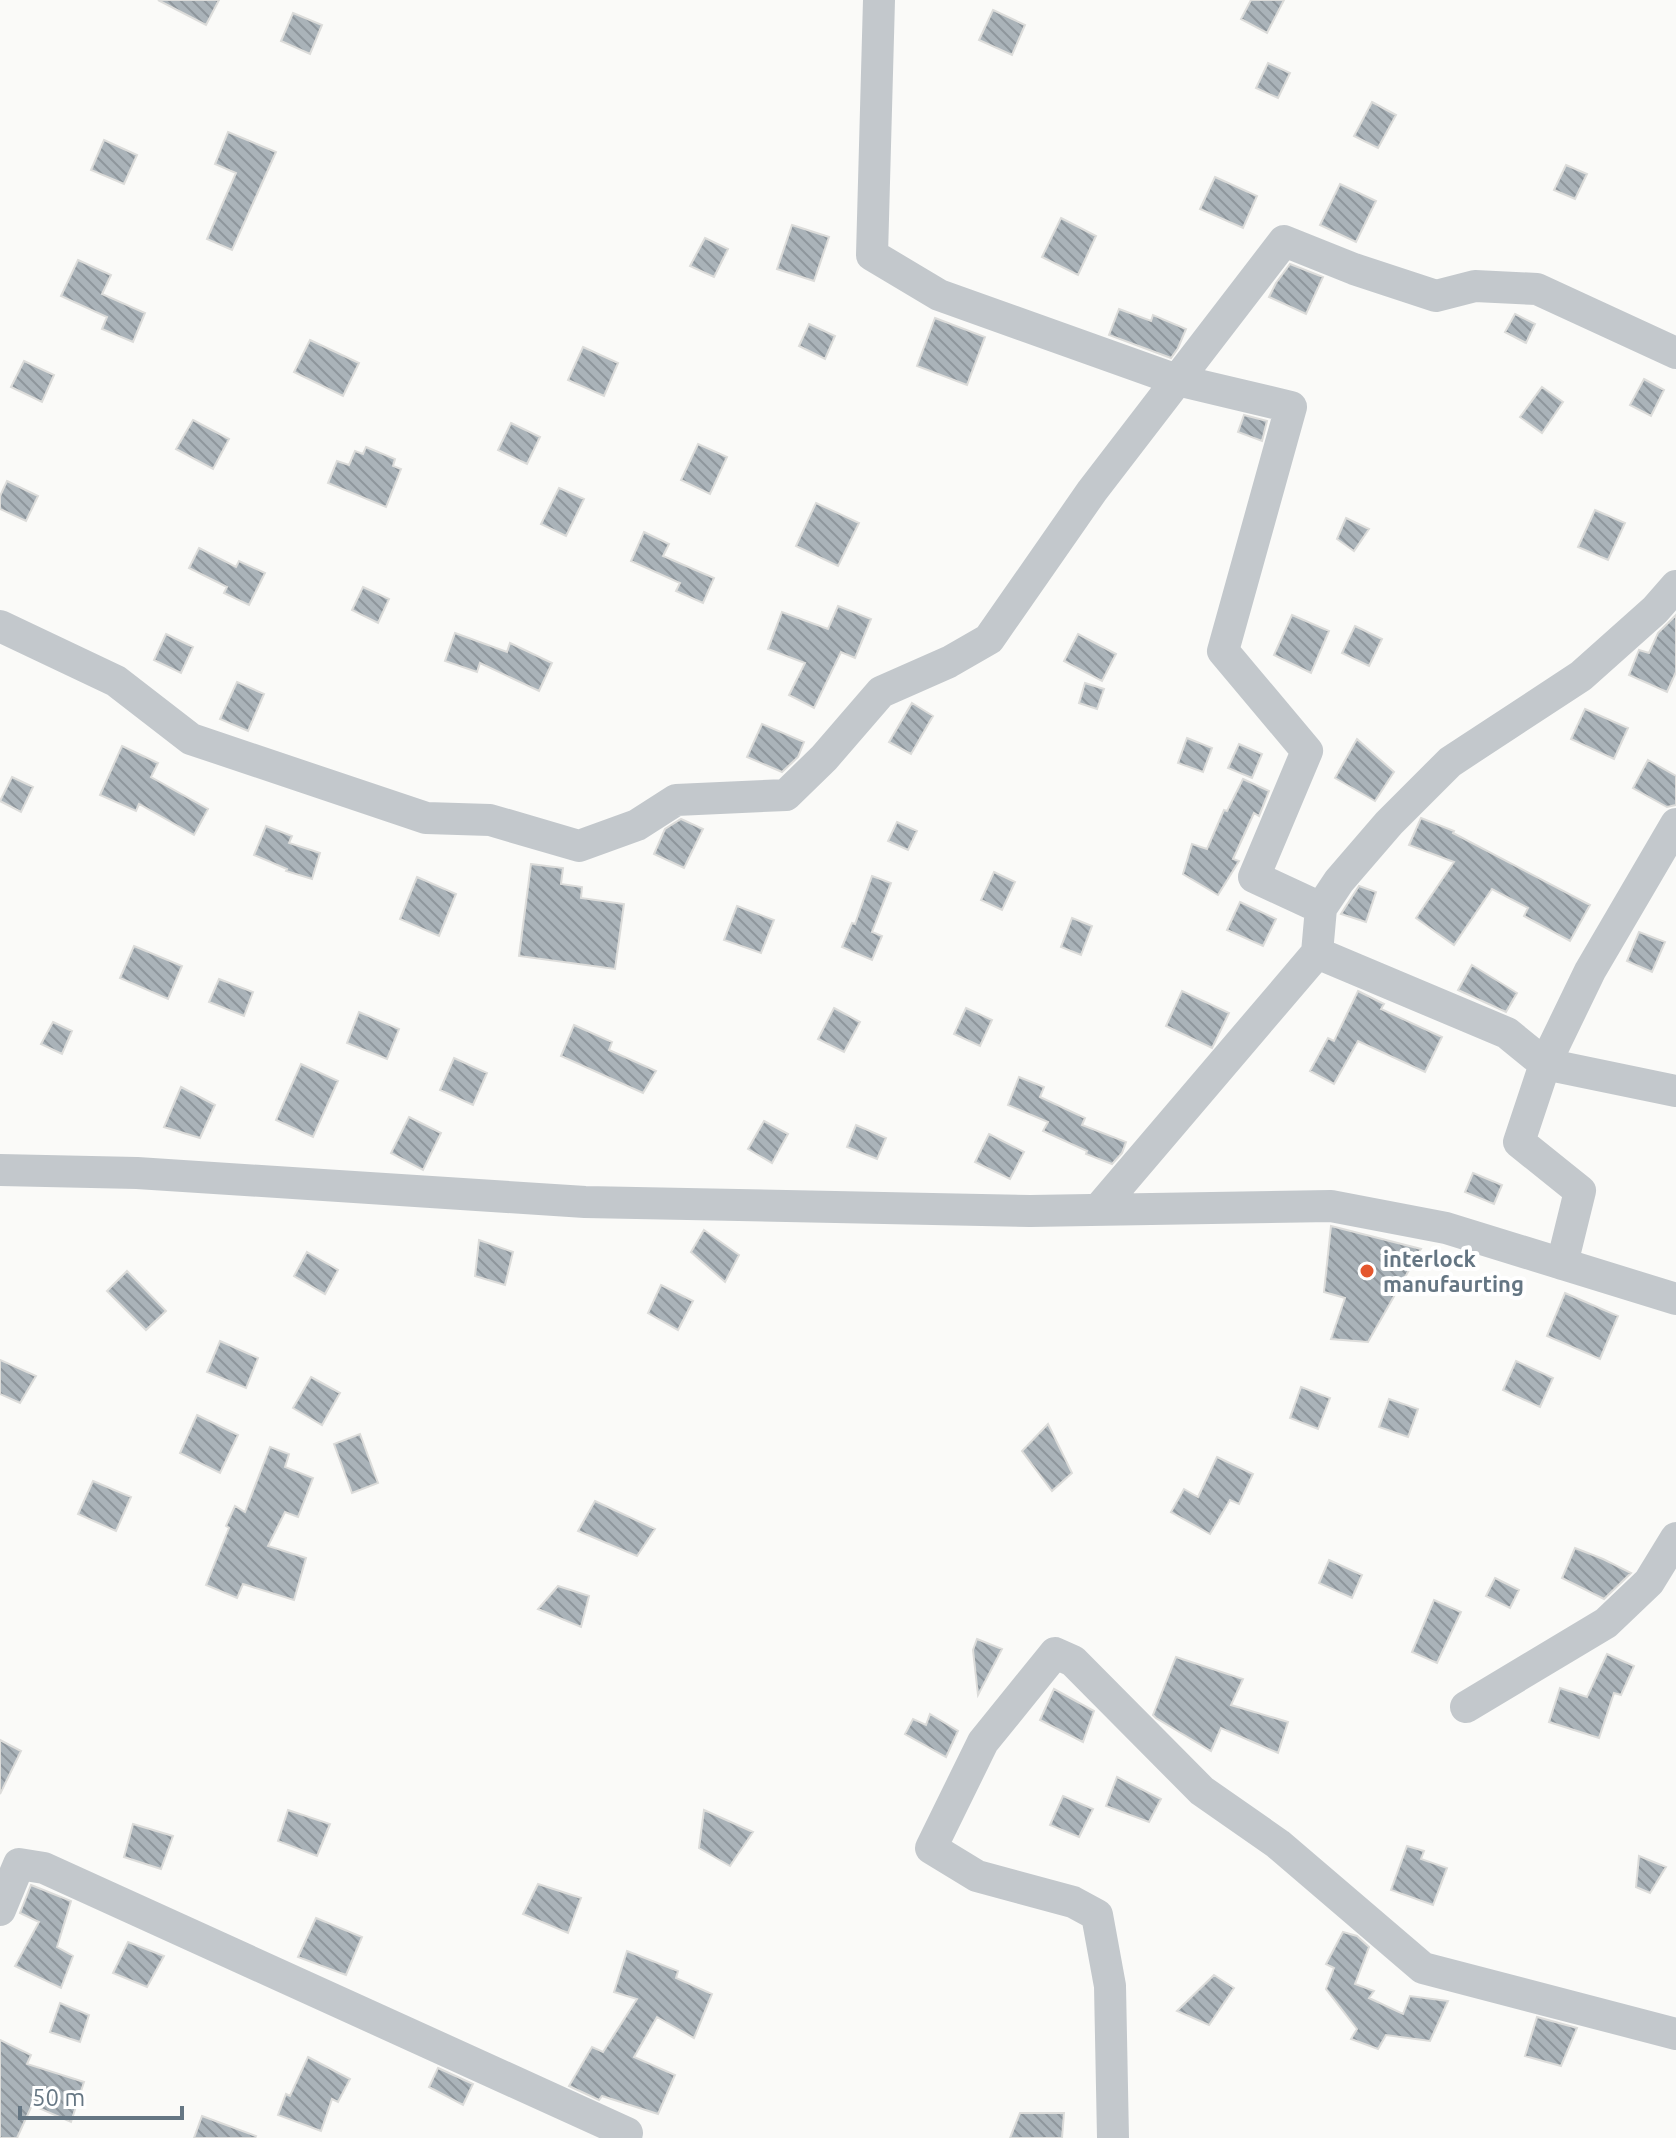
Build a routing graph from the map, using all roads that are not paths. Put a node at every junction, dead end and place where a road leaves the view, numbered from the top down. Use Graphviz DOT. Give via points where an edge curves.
graph roads {
  1 [pos="879,0"];
  2 [pos="1676,353"];
  3 [pos="1177,380"];
  4 [pos="1676,586"];
  5 [pos="0,626"];
  6 [pos="1676,824"];
  7 [pos="1321,908"];
  8 [pos="1317,953"];
  9 [pos="1545,1064"];
  10 [pos="1676,1091"];
  11 [pos="0,1170"];
  12 [pos="1098,1210"];
  13 [pos="1562,1264"];
  14 [pos="1676,1299"];
  15 [pos="1676,1538"];
  16 [pos="1466,1707"];
  17 [pos="0,1910"];
  18 [pos="1676,2034"];
  19 [pos="627,2133"];
  20 [pos="1113,2138"];
  1 -- 3 [label="street" via="872,255 939,295"];
  2 -- 3 [label="street" via="1537,289 1475,286 1436,296 1284,241"];
  3 -- 5 [label="street" via="989,639 881,692 786,795 676,800 637,825 579,846 490,820 426,818 191,739 116,681"];
  3 -- 7 [label="street" via="1291,407 1223,651 1307,751 1254,877"];
  4 -- 7 [label="street" via="1581,676 1450,762 1389,823"];
  6 -- 9 [label="street" via="1590,971"];
  7 -- 8 [label="street"];
  8 -- 9 [label="street" via="1507,1033"];
  8 -- 12 [label="street"];
  9 -- 10 [label="street"];
  9 -- 13 [label="street" via="1519,1142 1580,1191"];
  11 -- 12 [label="street" via="137,1173 585,1202"];
  12 -- 13 [label="street" via="1331,1206 1446,1228"];
  13 -- 14 [label="street"];
  15 -- 16 [label="street" via="1649,1582 1606,1623"];
  17 -- 19 [label="street" via="19,1864 44,1868"];
  18 -- 20 [label="street" via="1423,1968 1278,1844 1202,1791 1073,1661 1055,1653 983,1742 931,1848 977,1876 1073,1902 1097,1915 1110,1986"];
}
